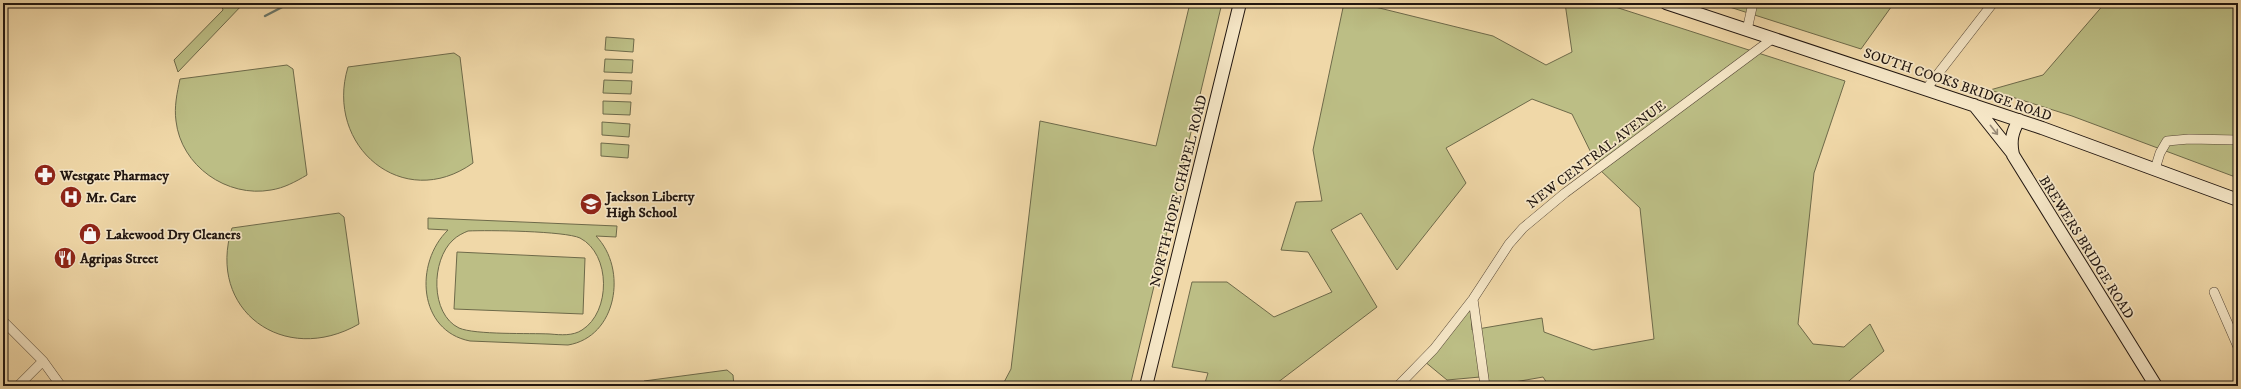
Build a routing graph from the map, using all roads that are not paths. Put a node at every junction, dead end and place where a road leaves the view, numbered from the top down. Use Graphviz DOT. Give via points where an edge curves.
graph roads {
  1 [pos="1240,3"];
  2 [pos="1666,3"];
  3 [pos="1753,3"];
  4 [pos="1993,3"];
  5 [pos="1746,30"];
  6 [pos="1772,39"];
  7 [pos="1927,88"];
  8 [pos="1974,105"];
  9 [pos="2019,120"];
  10 [pos="2238,140"];
  11 [pos="2013,155"];
  12 [pos="2155,170"];
  13 [pos="2238,200"];
  14 [pos="2214,292"];
  15 [pos="1473,300"];
  16 [pos="3,321"];
  17 [pos="2238,347"];
  18 [pos="43,362"];
  19 [pos="18,386"];
  20 [pos="61,386"];
  21 [pos="1146,386"];
  22 [pos="1398,386"];
  23 [pos="1485,386"];
  24 [pos="2156,386"];
  1 -- 21 [label="street, NORTH HOPE CHAPEL ROAD"];
  2 -- 5 [label="street, SOUTH COOKS BRIDGE ROAD"];
  3 -- 5 [label="street"];
  4 -- 7 [label="street"];
  5 -- 6 [label="street, SOUTH COOKS BRIDGE ROAD"];
  6 -- 7 [label="street, SOUTH COOKS BRIDGE ROAD"];
  6 -- 15 [label="street, NEW CENTRAL AVENUE" via="1544,209 1509,244"];
  7 -- 8 [label="street, SOUTH COOKS BRIDGE ROAD"];
  8 -- 9 [label="street, SOUTH COOKS BRIDGE ROAD"];
  8 -- 11 [label="street, one-way"];
  9 -- 11 [label="street, BREWERS BRIDGE ROAD" via="2011,141"];
  9 -- 12 [label="street, SOUTH COOKS BRIDGE ROAD"];
  10 -- 12 [label="street" via="2168,141 2160,153"];
  11 -- 24 [label="street, BREWERS BRIDGE ROAD"];
  12 -- 13 [label="street, SOUTH COOKS BRIDGE ROAD"];
  14 -- 17 [label="street"];
  15 -- 22 [label="street, NEW CENTRAL AVENUE" via="1431,353"];
  15 -- 23 [label="street"];
  16 -- 18 [label="street"];
  18 -- 19 [label="street"];
  18 -- 20 [label="street"];
}
